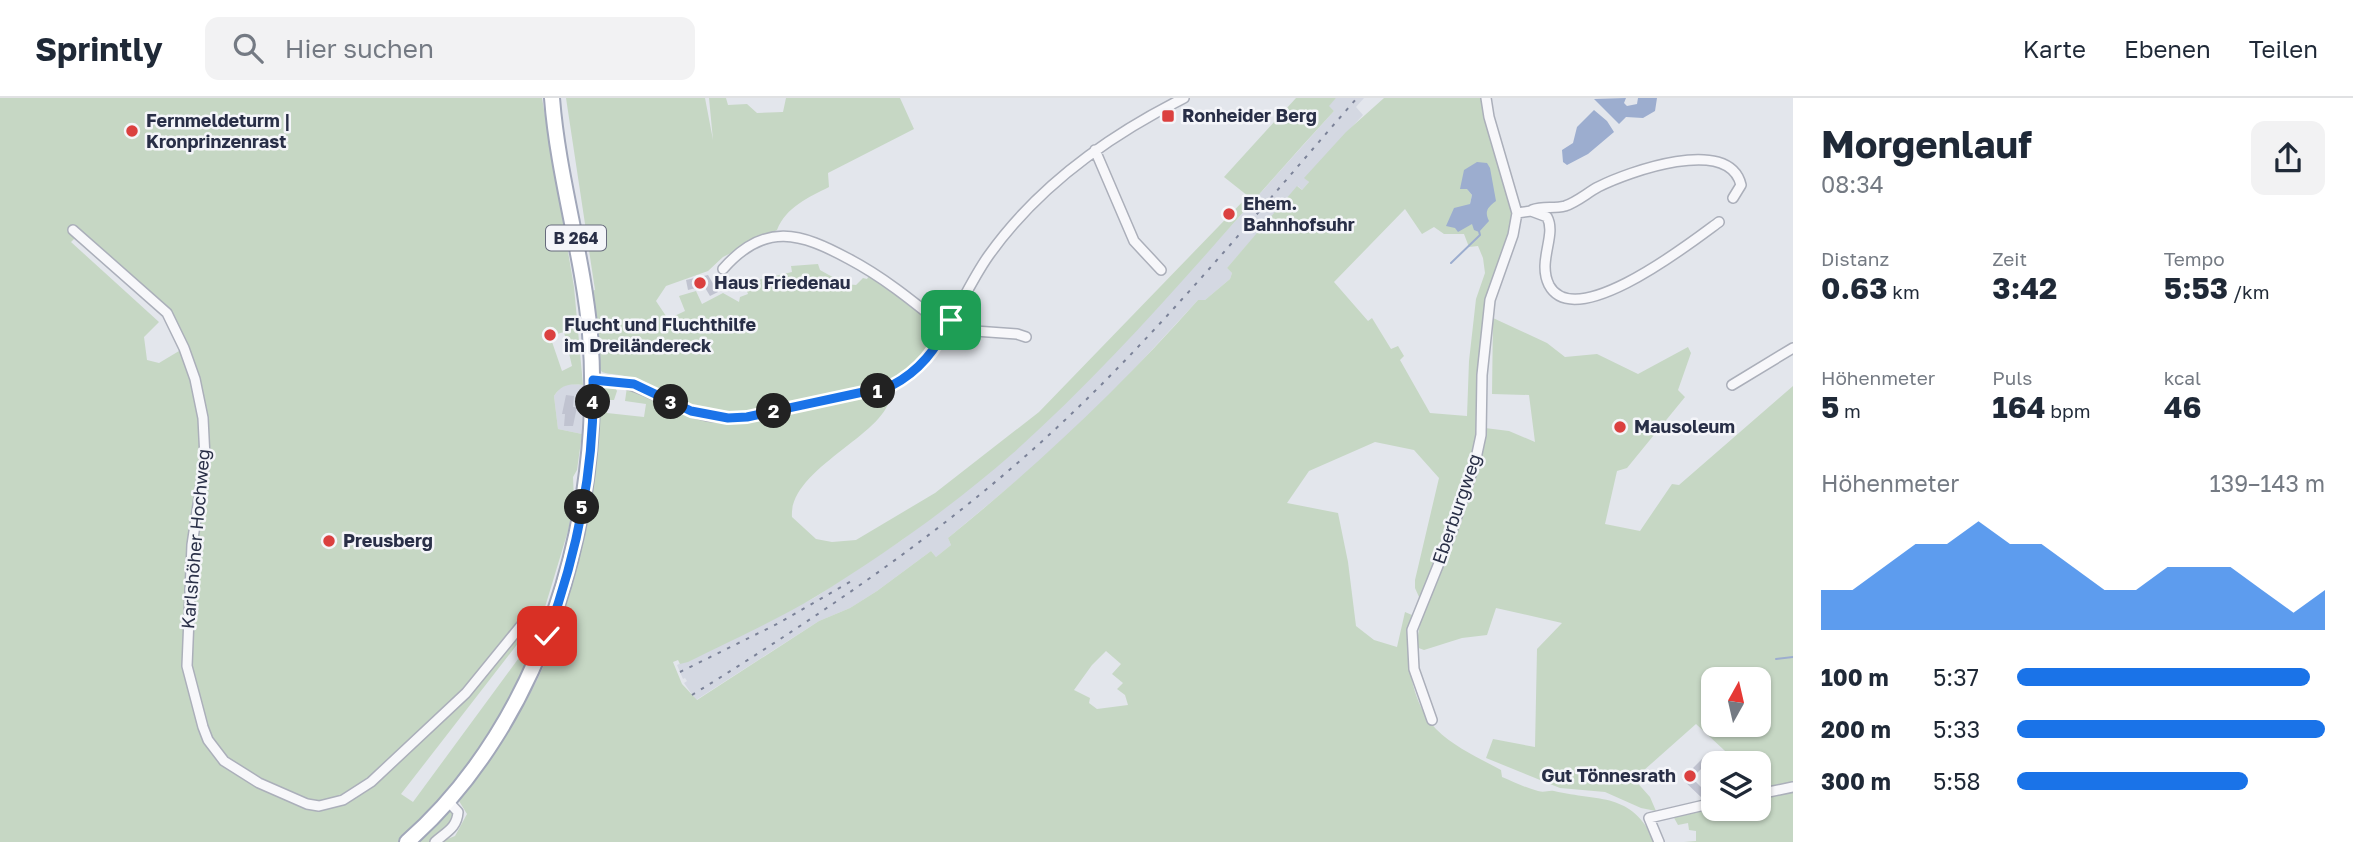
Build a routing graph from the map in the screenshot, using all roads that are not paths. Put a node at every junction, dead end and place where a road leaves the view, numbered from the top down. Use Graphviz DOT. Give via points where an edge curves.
graph roads {
  1 [pos="552,98"];
  2 [pos="1184,98"];
  3 [pos="1486,98"];
  4 [pos="1095,150"];
  5 [pos="1733,198"];
  6 [pos="1531,211"];
  7 [pos="1517,213"];
  8 [pos="1719,222"];
  9 [pos="73,230"];
  10 [pos="723,269"];
  11 [pos="1161,270"];
  12 [pos="948,324"];
  13 [pos="1026,337"];
  14 [pos="1793,348"];
  15 [pos="593,380"];
  16 [pos="1732,385"];
  17 [pos="554,614"];
  18 [pos="1432,720"];
  19 [pos="1793,787"];
  20 [pos="1771,792"];
  21 [pos="447,800"];
  22 [pos="1701,806"];
  23 [pos="407,842"];
  24 [pos="435,842"];
  25 [pos="1659,842"];
  1 -- 15 [label="main road, B 264" via="584,281"];
  2 -- 4 [label="street"];
  3 -- 7 [label="street, Eberburgweg"];
  4 -- 11 [label="street" via="1133,241"];
  4 -- 12 [label="street" via="1019,218 989,254"];
  5 -- 6 [label="street" via="1741,185 1733,169 1701,159 1629,176 1562,207"];
  6 -- 7 [label="street"];
  6 -- 8 [label="street" via="1547,216 1550,223 1544,255 1548,283 1559,295 1578,298 1616,289"];
  7 -- 18 [label="street, Eberburgweg" via="1490,300 1475,463 1412,630 1414,669"];
  9 -- 17 [label="street, Karlshöher Hochweg" via="167,313 195,379 205,458 192,545 187,666 208,740 234,769 307,804 343,800 371,782 466,693 528,617"];
  10 -- 12 [label="street" via="766,238 803,237 874,272"];
  12 -- 13 [label="street"];
  12 -- 15 [label="street" via="922,365 891,386 747,417 709,416 634,384"];
  14 -- 16 [label="street"];
  15 -- 17 [label="main road, B 264" via="586,490"];
  17 -- 21 [label="main road, B 264" via="518,696"];
  19 -- 20 [label="street"];
  21 -- 23 [label="main road, B 264"];
  21 -- 24 [label="street" via="458,812 458,819"];
  22 -- 25 [label="street" via="1649,818"];
}
